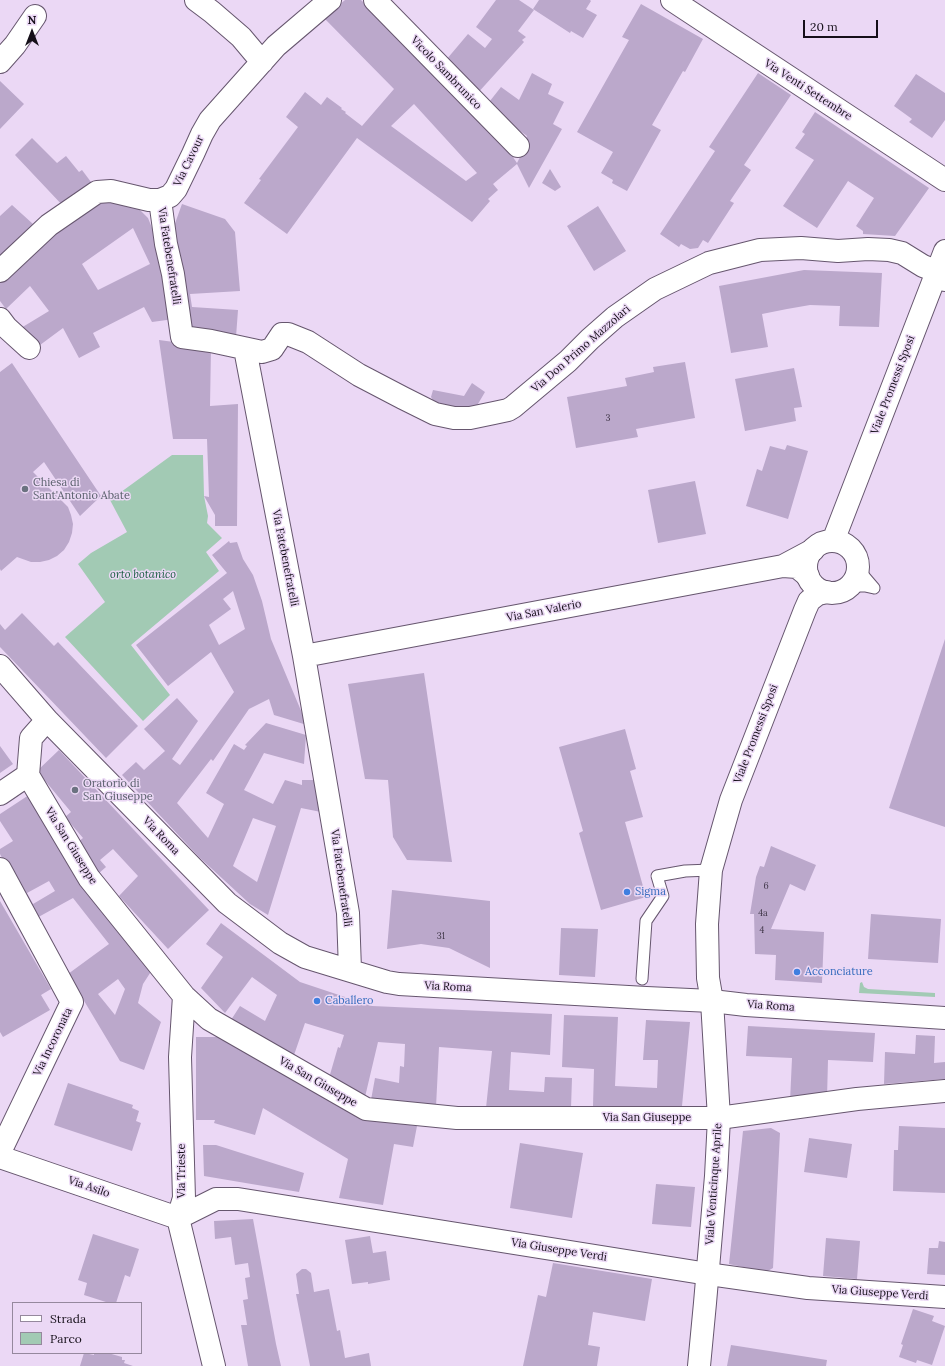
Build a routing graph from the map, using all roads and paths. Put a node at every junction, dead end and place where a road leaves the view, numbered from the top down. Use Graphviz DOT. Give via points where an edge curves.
graph roads {
  1 [pos="196,0"];
  2 [pos="330,0"];
  3 [pos="375,0"];
  4 [pos="672,0"];
  5 [pos="35,16"];
  6 [pos="0,62"];
  7 [pos="262,62"];
  8 [pos="518,146"];
  9 [pos="945,180"];
  10 [pos="160,200"];
  11 [pos="945,251"];
  12 [pos="0,271"];
  13 [pos="941,276"];
  14 [pos="0,318"];
  15 [pos="29,348"];
  16 [pos="246,349"];
  17 [pos="838,551"];
  18 [pos="783,566"];
  19 [pos="821,588"];
  20 [pos="304,656"];
  21 [pos="0,666"];
  22 [pos="47,720"];
  23 [pos="28,776"];
  24 [pos="0,794"];
  25 [pos="0,869"];
  26 [pos="711,870"];
  27 [pos="350,970"];
  28 [pos="642,979"];
  29 [pos="184,996"];
  30 [pos="712,1001"];
  31 [pos="945,1018"];
  32 [pos="945,1091"];
  33 [pos="719,1118"];
  34 [pos="0,1152"];
  35 [pos="0,1157"];
  36 [pos="178,1218"];
  37 [pos="708,1274"];
  38 [pos="945,1298"];
  39 [pos="214,1366"];
  40 [pos="698,1366"];
  1 -- 7 [label="street" via="240,37"];
  2 -- 7 [label="street, Via Cavour" via="276,46"];
  3 -- 8 [label="street, Vicolo Sambrunico"];
  4 -- 9 [label="street, Via Venti Settembre"];
  5 -- 6 [label="street"];
  7 -- 10 [label="street, Via Cavour" via="210,120 176,189 170,196"];
  10 -- 12 [label="street" via="111,191 97,192 49,225"];
  10 -- 16 [label="street, Via Fatebenefratelli" via="166,244 174,274 182,336"];
  11 -- 13 [label="street, Viale Promessi Sposi"];
  13 -- 16 [label="street, Via Don Primo Mazzolari" via="902,253 889,250 760,250 709,263 655,289 615,317 513,407 470,418 435,414 359,375 308,342 288,334 282,334 267,352"];
  13 -- 17 [label="street, Viale Promessi Sposi" via="841,519"];
  14 -- 15 [label="street"];
  16 -- 20 [label="street, Via Fatebenefratelli"];
  17 -- 18 [label="street, Via San Valerio"];
  17 -- 19 [label="street, Viale Promessi Sposi" via="807,562"];
  17 -- 19 [label="street, Viale Promessi Sposi" via="856,579"];
  18 -- 19 [label="street, Via San Valerio" via="797,567"];
  18 -- 20 [label="street, Via San Valerio"];
  19 -- 26 [label="street, Viale Promessi Sposi" via="805,610 734,794"];
  20 -- 27 [label="street, Via Fatebenefratelli" via="348,913"];
  21 -- 22 [label="street"];
  22 -- 23 [label="street" via="32,738"];
  22 -- 27 [label="street, Via Roma" via="235,910 280,943 305,957"];
  23 -- 24 [label="street"];
  23 -- 29 [label="street, Via San Giuseppe" via="89,878"];
  25 -- 34 [label="street, Via Incoronata" via="72,1002"];
  26 -- 28 [label="lane" via="657,876 663,896 646,921"];
  26 -- 30 [label="street, Viale Promessi Sposi" via="707,924 708,978"];
  27 -- 30 [label="street, Via Roma" via="399,984"];
  29 -- 33 [label="street, Via San Giuseppe" via="209,1019 366,1109 457,1118"];
  29 -- 36 [label="street, Via Trieste" via="180,1057 184,1198"];
  30 -- 31 [label="street, Via Roma"];
  30 -- 33 [label="street, Viale Venticinque Aprile"];
  32 -- 33 [label="street, Via San Giuseppe" via="858,1099"];
  33 -- 37 [label="street, Viale Venticinque Aprile"];
  35 -- 36 [label="street, Via Asilo"];
  36 -- 37 [label="street, Via Giuseppe Verdi" via="216,1199 238,1198"];
  36 -- 39 [label="street"];
  37 -- 38 [label="street, Via Giuseppe Verdi" via="808,1288"];
  37 -- 40 [label="street, Viale Venticinque Aprile"];
}
